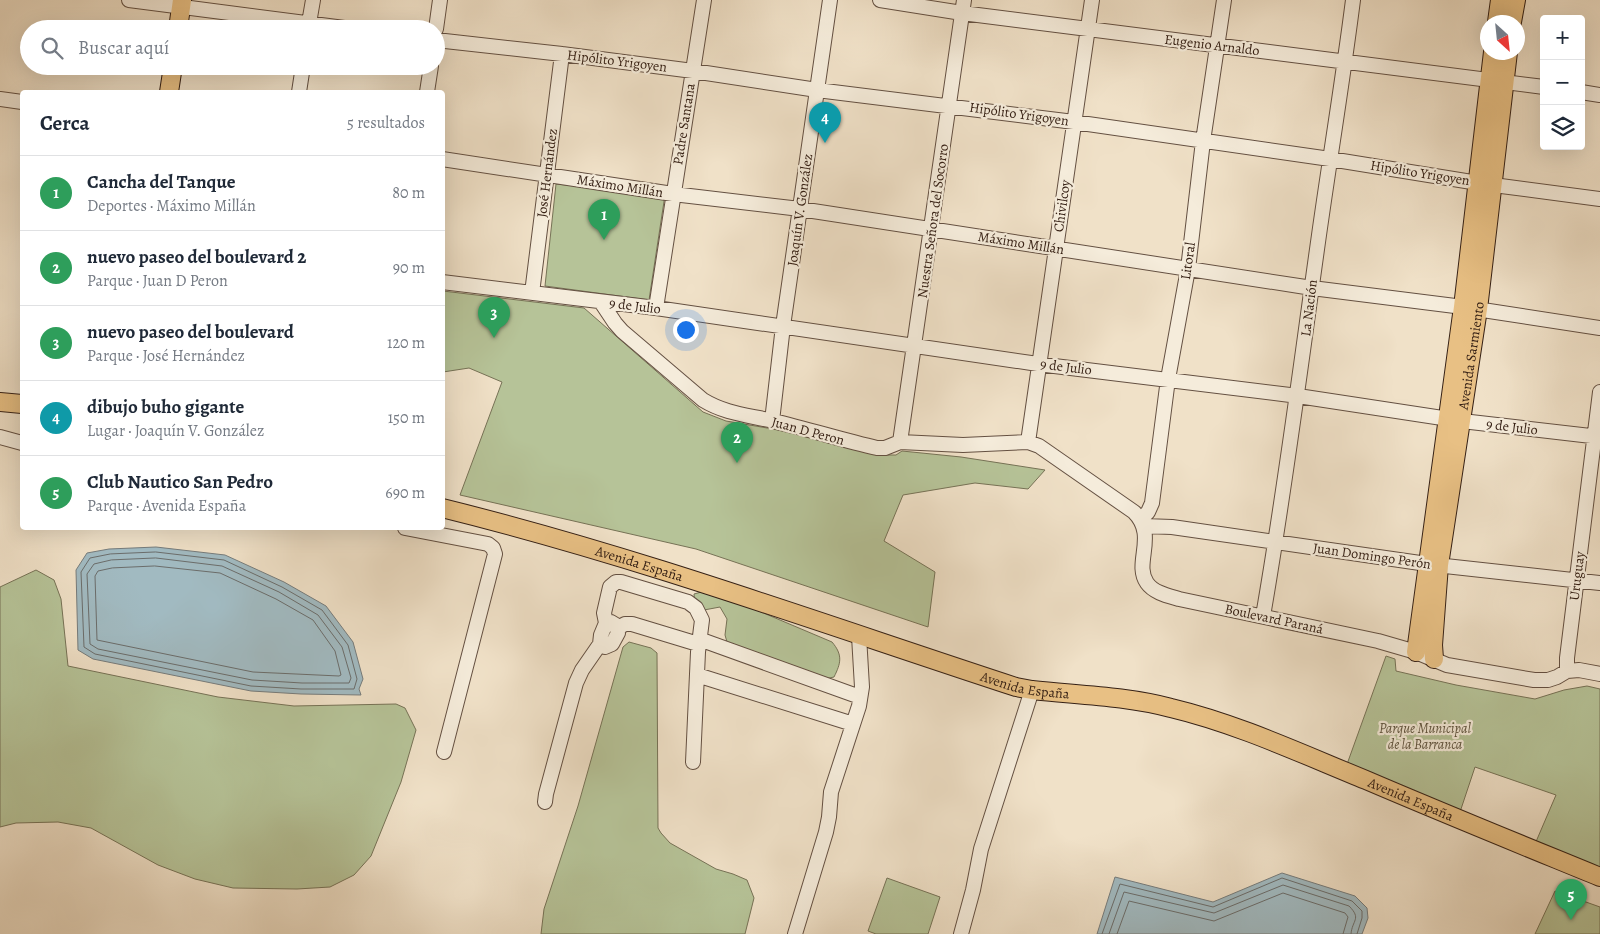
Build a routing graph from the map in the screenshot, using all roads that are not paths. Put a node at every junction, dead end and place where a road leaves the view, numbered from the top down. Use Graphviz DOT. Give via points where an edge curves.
graph roads {
  1 [pos="129,0"];
  2 [pos="313,0"];
  3 [pos="440,0"];
  4 [pos="704,0"];
  5 [pos="830,0"];
  6 [pos="880,0"];
  7 [pos="1092,0"];
  8 [pos="1224,0"];
  9 [pos="1353,0"];
  10 [pos="1500,0"];
  11 [pos="1516,0"];
  12 [pos="182,3"];
  13 [pos="963,6"];
  14 [pos="1498,15"];
  15 [pos="1513,15"];
  16 [pos="179,20"];
  17 [pos="276,20"];
  18 [pos="310,20"];
  19 [pos="437,20"];
  20 [pos="1088,30"];
  21 [pos="445,41"];
  22 [pos="1217,46"];
  23 [pos="562,54"];
  24 [pos="1494,60"];
  25 [pos="1505,60"];
  26 [pos="1345,62"];
  27 [pos="693,71"];
  28 [pos="172,75"];
  29 [pos="302,75"];
  30 [pos="430,75"];
  31 [pos="1497,82"];
  32 [pos="1540,87"];
  33 [pos="169,90"];
  34 [pos="299,90"];
  35 [pos="427,90"];
  36 [pos="817,90"];
  37 [pos="1585,93"];
  38 [pos="1600,95"];
  39 [pos="0,100"];
  40 [pos="20,102"];
  41 [pos="949,105"];
  42 [pos="1074,122"];
  43 [pos="1203,141"];
  44 [pos="445,159"];
  45 [pos="1330,159"];
  46 [pos="547,174"];
  47 [pos="1485,184"];
  48 [pos="673,194"];
  49 [pos="1600,199"];
  50 [pos="800,209"];
  51 [pos="932,229"];
  52 [pos="1056,248"];
  53 [pos="1188,269"];
  54 [pos="445,282"];
  55 [pos="1312,288"];
  56 [pos="532,293"];
  57 [pos="601,302"];
  58 [pos="656,308"];
  59 [pos="1471,308"];
  60 [pos="783,326"];
  61 [pos="1600,328"];
  62 [pos="915,345"];
  63 [pos="1038,364"];
  64 [pos="1168,379"];
  65 [pos="1600,392"];
  66 [pos="1298,396"];
  67 [pos="0,402"];
  68 [pos="20,404"];
  69 [pos="1454,420"];
  70 [pos="772,421"];
  71 [pos="0,436"];
  72 [pos="1597,437"];
  73 [pos="20,442"];
  74 [pos="900,442"];
  75 [pos="1028,442"];
  76 [pos="445,509"];
  77 [pos="1143,522"];
  78 [pos="415,530"];
  79 [pos="1276,542"];
  80 [pos="1433,564"];
  81 [pos="1577,580"];
  82 [pos="1600,583"];
  83 [pos="1263,616"];
  84 [pos="612,625"];
  85 [pos="859,636"];
  86 [pos="699,642"];
  87 [pos="1416,652"];
  88 [pos="1434,659"];
  89 [pos="1568,671"];
  90 [pos="1600,674"];
  91 [pos="697,675"];
  92 [pos="1032,690"];
  93 [pos="860,697"];
  94 [pos="853,724"];
  95 [pos="444,752"];
  96 [pos="693,762"];
  97 [pos="545,802"];
  98 [pos="1600,877"];
  99 [pos="795,934"];
  100 [pos="961,934"];
  1 -- 12 [label="street"];
  2 -- 18 [label="street"];
  3 -- 19 [label="street"];
  4 -- 27 [label="street, Padre Santana"];
  5 -- 36 [label="street, Joaquín V. González"];
  6 -- 13 [label="street, Eugenio Arnaldo"];
  7 -- 20 [label="street, Chivilcoy"];
  8 -- 22 [label="street, Litoral"];
  9 -- 26 [label="street, La Nación"];
  10 -- 14 [label="main road"];
  11 -- 15 [label="main road"];
  12 -- 16 [label="main road"];
  12 -- 17 [label="street"];
  13 -- 20 [label="street, Eugenio Arnaldo"];
  13 -- 41 [label="street, Nuestra Señora del Socorro"];
  20 -- 22 [label="street, Eugenio Arnaldo"];
  20 -- 42 [label="street, Chivilcoy"];
  21 -- 23 [label="street, Hipólito Yrigoyen"];
  22 -- 26 [label="street, Eugenio Arnaldo"];
  22 -- 43 [label="street, Litoral"];
  23 -- 27 [label="street, Hipólito Yrigoyen"];
  23 -- 46 [label="street, José Hernández"];
  24 -- 31 [label="main road, Avenida Sarmiento"];
  25 -- 31 [label="main road, Avenida Sarmiento"];
  26 -- 31 [label="street, Eugenio Arnaldo"];
  26 -- 45 [label="street, La Nación"];
  27 -- 36 [label="street, Hipólito Yrigoyen"];
  27 -- 48 [label="street, Padre Santana"];
  28 -- 33 [label="main road"];
  29 -- 34 [label="street"];
  30 -- 35 [label="street"];
  31 -- 32 [label="street, Eugenio Arnaldo"];
  31 -- 47 [label="main road, Avenida Sarmiento"];
  36 -- 41 [label="street, Hipólito Yrigoyen"];
  36 -- 50 [label="street, Joaquín V. González"];
  37 -- 38 [label="street"];
  39 -- 40 [label="street"];
  41 -- 42 [label="street, Hipólito Yrigoyen"];
  41 -- 51 [label="street, Nuestra Señora del Socorro"];
  42 -- 43 [label="street, Hipólito Yrigoyen"];
  42 -- 52 [label="street, Chivilcoy"];
  43 -- 45 [label="street, Hipólito Yrigoyen"];
  43 -- 53 [label="street, Litoral"];
  44 -- 46 [label="street, Máximo Millán"];
  45 -- 47 [label="street, Hipólito Yrigoyen"];
  45 -- 55 [label="street, La Nación"];
  46 -- 48 [label="street, Máximo Millán"];
  46 -- 56 [label="street, José Hernández"];
  47 -- 49 [label="street, Hipólito Yrigoyen"];
  47 -- 59 [label="main road, Avenida Sarmiento"];
  48 -- 50 [label="street, Máximo Millán"];
  48 -- 58 [label="street, Padre Santana"];
  50 -- 51 [label="street, Máximo Millán"];
  50 -- 60 [label="street, Joaquín V. González"];
  51 -- 52 [label="street, Máximo Millán"];
  51 -- 62 [label="street, Nuestra Señora del Socorro"];
  52 -- 53 [label="street, Máximo Millán"];
  52 -- 63 [label="street, Chivilcoy"];
  53 -- 55 [label="street, Máximo Millán"];
  53 -- 64 [label="street, Litoral"];
  54 -- 56 [label="street, 9 de Julio"];
  55 -- 59 [label="street, Máximo Millán"];
  55 -- 66 [label="street, La Nación"];
  56 -- 57 [label="street, 9 de Julio"];
  57 -- 58 [label="street, 9 de Julio"];
  57 -- 70 [label="street, Juan D Peron" via="622,331 703,400 730,413"];
  58 -- 60 [label="street, 9 de Julio"];
  59 -- 61 [label="street, Máximo Millán"];
  59 -- 69 [label="main road, Avenida Sarmiento"];
  60 -- 62 [label="street, 9 de Julio"];
  60 -- 70 [label="street, Joaquín V. González"];
  62 -- 63 [label="street, 9 de Julio"];
  62 -- 74 [label="street, Nuestra Señora del Socorro"];
  63 -- 64 [label="street, 9 de Julio"];
  63 -- 75 [label="street, Chivilcoy"];
  64 -- 66 [label="street, 9 de Julio"];
  64 -- 77 [label="street, Litoral" via="1152,503"];
  65 -- 72 [label="street, Uruguay"];
  66 -- 69 [label="street, 9 de Julio"];
  66 -- 79 [label="street, La Nación"];
  67 -- 68 [label="main road"];
  69 -- 72 [label="street, 9 de Julio"];
  69 -- 80 [label="main road, Avenida Sarmiento"];
  70 -- 74 [label="street, Juan D Peron" via="877,448"];
  71 -- 73 [label="street"];
  72 -- 81 [label="street, Uruguay"];
  74 -- 75 [label="street, Juan D Peron" via="963,445"];
  75 -- 77 [label="street" via="1047,450 1134,512"];
  76 -- 85 [label="main road, Avenida España" via="639,562"];
  77 -- 79 [label="street, Juan Domingo Perón"];
  77 -- 83 [label="street, Boulevard Paraná" via="1146,538 1144,575 1155,590 1179,600"];
  78 -- 95 [label="street" via="488,544 495,554"];
  79 -- 80 [label="street, Juan Domingo Perón"];
  79 -- 83 [label="street, La Nación"];
  80 -- 81 [label="street, Juan Domingo Perón"];
  80 -- 87 [label="main road, Avenida Sarmiento"];
  80 -- 88 [label="main road, Avenida Sarmiento"];
  81 -- 82 [label="street, Juan Domingo Perón"];
  81 -- 89 [label="street, Uruguay"];
  83 -- 87 [label="street, Boulevard Paraná"];
  84 -- 86 [label="street" via="632,624"];
  84 -- 86 [label="street" via="604,613 610,587 621,582 688,602 696,608 702,620"];
  84 -- 97 [label="street" via="601,634 600,644 576,683"];
  85 -- 92 [label="main road, Avenida España"];
  85 -- 93 [label="street"];
  86 -- 91 [label="street"];
  86 -- 93 [label="street"];
  87 -- 88 [label="street, Boulevard Paraná"];
  88 -- 89 [label="street, Boulevard Paraná" via="1447,665 1534,680 1548,680"];
  89 -- 90 [label="street, Boulevard Paraná"];
  91 -- 94 [label="street"];
  91 -- 96 [label="street"];
  92 -- 98 [label="main road, Avenida España" via="1143,702 1211,719 1262,737"];
  92 -- 100 [label="street" via="981,849"];
  93 -- 94 [label="street"];
  94 -- 99 [label="street" via="831,792 826,832"];
}
